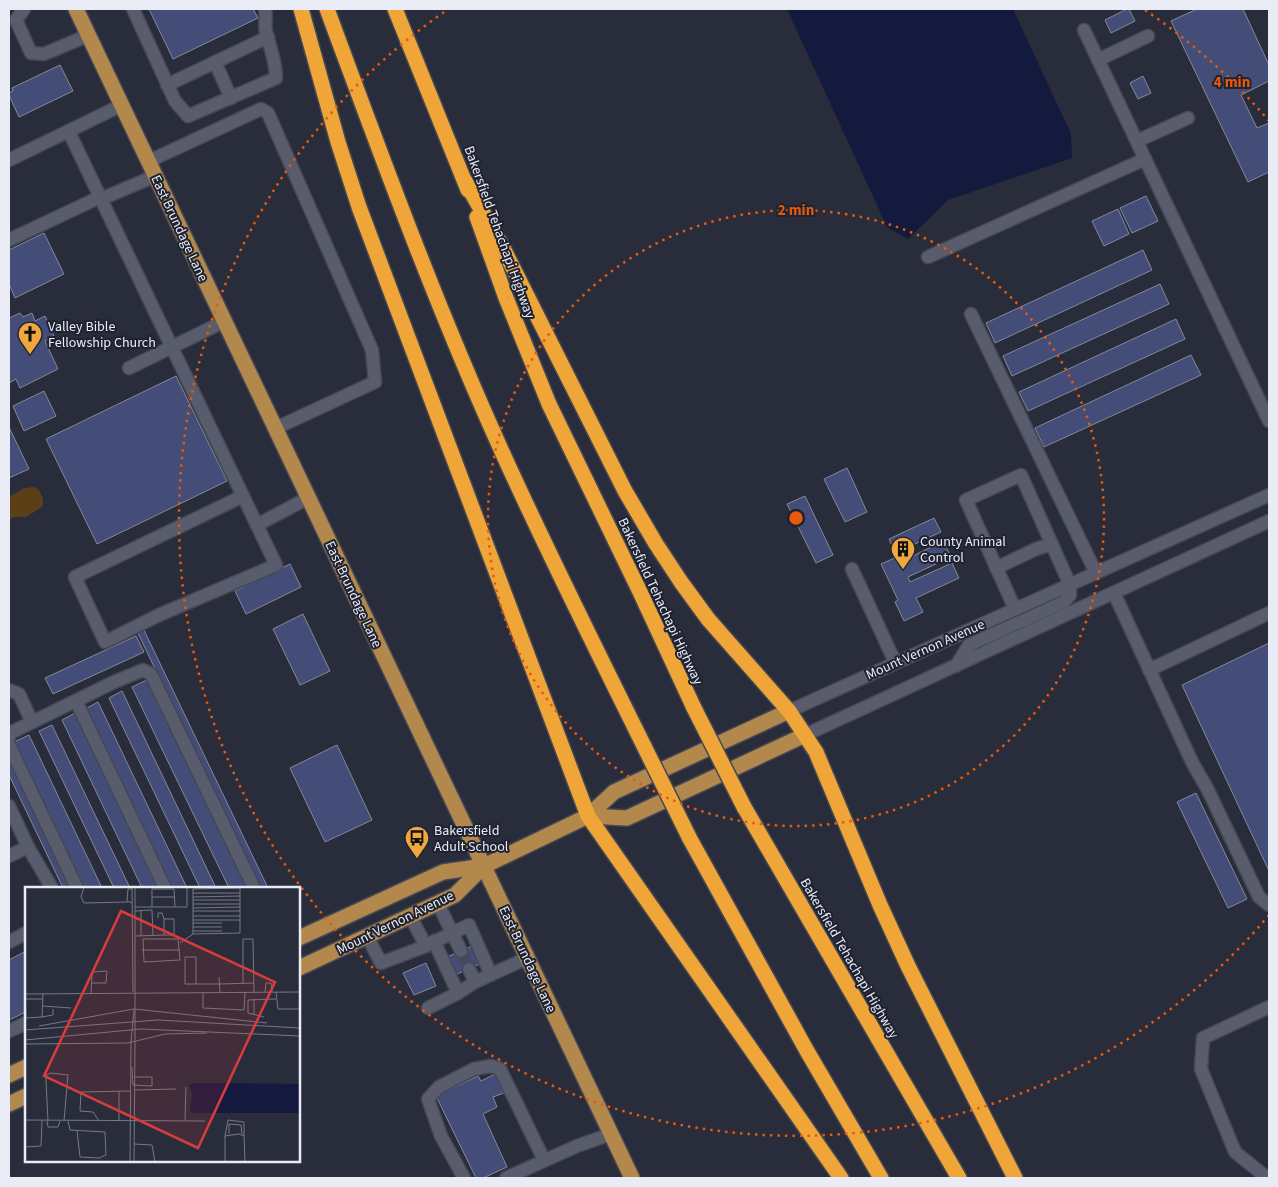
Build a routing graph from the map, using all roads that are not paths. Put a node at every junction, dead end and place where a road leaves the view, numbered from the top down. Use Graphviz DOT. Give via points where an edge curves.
graph roads {
  1 [pos="24,9"];
  2 [pos="76,9"];
  3 [pos="133,9"];
  4 [pos="265,9"];
  5 [pos="301,9"];
  6 [pos="328,9"];
  7 [pos="394,9"];
  8 [pos="1084,30"];
  9 [pos="88,35"];
  10 [pos="1148,36"];
  11 [pos="268,37"];
  12 [pos="1098,60"];
  13 [pos="215,62"];
  14 [pos="167,85"];
  15 [pos="231,98"];
  16 [pos="122,104"];
  17 [pos="1188,118"];
  18 [pos="69,132"];
  19 [pos="1137,141"];
  20 [pos="1145,159"];
  21 [pos="9,160"];
  22 [pos="149,161"];
  23 [pos="155,176"];
  24 [pos="465,181"];
  25 [pos="101,198"];
  26 [pos="9,240"];
  27 [pos="928,257"];
  28 [pos="971,314"];
  29 [pos="224,321"];
  30 [pos="173,346"];
  31 [pos="129,368"];
  32 [pos="1269,421"];
  33 [pos="276,428"];
  34 [pos="1269,495"];
  35 [pos="243,496"];
  36 [pos="308,498"];
  37 [pos="1269,521"];
  38 [pos="257,525"];
  39 [pos="1052,544"];
  40 [pos="996,568"];
  41 [pos="852,569"];
  42 [pos="1096,574"];
  43 [pos="1070,585"];
  44 [pos="1114,593"];
  45 [pos="1015,609"];
  46 [pos="1269,613"];
  47 [pos="895,662"];
  48 [pos="956,666"];
  49 [pos="1149,670"];
  50 [pos="9,690"];
  51 [pos="76,701"];
  52 [pos="789,711"];
  53 [pos="32,722"];
  54 [pos="805,736"];
  55 [pos="9,737"];
  56 [pos="9,745"];
  57 [pos="9,806"];
  58 [pos="588,816"];
  59 [pos="28,847"];
  60 [pos="9,856"];
  61 [pos="484,866"];
  62 [pos="51,887"];
  63 [pos="77,887"];
  64 [pos="165,887"];
  65 [pos="254,887"];
  66 [pos="438,903"];
  67 [pos="1269,905"];
  68 [pos="410,916"];
  69 [pos="452,933"];
  70 [pos="25,934"];
  71 [pos="367,936"];
  72 [pos="300,938"];
  73 [pos="9,942"];
  74 [pos="430,944"];
  75 [pos="461,951"];
  76 [pos="527,958"];
  77 [pos="300,968"];
  78 [pos="469,969"];
  79 [pos="491,975"];
  80 [pos="475,982"];
  81 [pos="458,993"];
  82 [pos="1269,1007"];
  83 [pos="428,1008"];
  84 [pos="25,1023"];
  85 [pos="9,1031"];
  86 [pos="25,1067"];
  87 [pos="9,1075"];
  88 [pos="25,1096"];
  89 [pos="9,1104"];
  90 [pos="611,1134"];
  91 [pos="544,1160"];
  92 [pos="1269,1176"];
  93 [pos="464,1178"];
  94 [pos="506,1178"];
  95 [pos="632,1178"];
  96 [pos="841,1178"];
  97 [pos="880,1178"];
  98 [pos="959,1178"];
  99 [pos="1015,1178"];
  1 -- 9 [label="street" via="16,20 31,53 44,54"];
  2 -- 9 [label="main road, East Brundage Lane"];
  3 -- 14 [label="street"];
  4 -- 11 [label="street"];
  5 -- 58 [label="highway" via="338,142 368,232"];
  6 -- 97 [label="highway, bridge" via="442,310 499,445 690,838"];
  7 -- 24 [label="highway, Bakersfield Tehachapi Highway"];
  8 -- 12 [label="street"];
  9 -- 16 [label="main road, East Brundage Lane"];
  10 -- 12 [label="street"];
  11 -- 13 [label="street"];
  11 -- 15 [label="street" via="276,78"];
  12 -- 19 [label="street"];
  13 -- 14 [label="street"];
  13 -- 15 [label="street"];
  14 -- 15 [label="street" via="188,116"];
  16 -- 18 [label="street"];
  16 -- 22 [label="main road, East Brundage Lane"];
  17 -- 19 [label="street"];
  18 -- 21 [label="street"];
  18 -- 25 [label="street"];
  19 -- 20 [label="street"];
  20 -- 27 [label="street"];
  20 -- 32 [label="street"];
  22 -- 23 [label="main road, East Brundage Lane"];
  22 -- 33 [label="street" via="261,109 268,113 372,350 375,382"];
  23 -- 25 [label="street"];
  23 -- 29 [label="main road, East Brundage Lane"];
  24 -- 52 [label="highway" via="504,250 625,491 656,544 708,619"];
  24 -- 98 [label="highway, Bakersfield Tehachapi Highway, bridge" via="506,298 549,404 694,708 744,807"];
  25 -- 26 [label="street"];
  25 -- 30 [label="street"];
  28 -- 42 [label="street"];
  29 -- 30 [label="street"];
  29 -- 33 [label="main road, East Brundage Lane"];
  30 -- 31 [label="street"];
  30 -- 35 [label="street"];
  33 -- 36 [label="main road, East Brundage Lane"];
  34 -- 42 [label="street, Mount Vernon Avenue"];
  35 -- 38 [label="street"];
  35 -- 38 [label="street" via="75,577 105,642 276,565"];
  36 -- 38 [label="street"];
  36 -- 61 [label="main road, East Brundage Lane"];
  37 -- 44 [label="street, Mount Vernon Avenue"];
  39 -- 40 [label="street"];
  39 -- 40 [label="street" via="1021,475 966,500"];
  39 -- 43 [label="street"];
  40 -- 45 [label="street"];
  41 -- 47 [label="street"];
  42 -- 43 [label="street, Mount Vernon Avenue"];
  43 -- 45 [label="street, Mount Vernon Avenue"];
  43 -- 48 [label="street" via="1070,595 1064,602 969,645"];
  44 -- 48 [label="street, Mount Vernon Avenue"];
  44 -- 49 [label="street"];
  45 -- 47 [label="street, Mount Vernon Avenue"];
  46 -- 49 [label="street"];
  47 -- 52 [label="street, Mount Vernon Avenue"];
  48 -- 54 [label="street, Mount Vernon Avenue"];
  49 -- 67 [label="street" via="1259,896"];
  50 -- 53 [label="street" via="19,694"];
  51 -- 53 [label="street"];
  51 -- 64 [label="street"];
  51 -- 65 [label="street" via="142,670 151,674"];
  52 -- 54 [label="highway"];
  52 -- 58 [label="main road, Mount Vernon Avenue" via="614,792"];
  53 -- 55 [label="street" via="10,733"];
  54 -- 58 [label="main road, Mount Vernon Avenue" via="627,818"];
  54 -- 99 [label="highway" via="816,752 904,957"];
  56 -- 63 [label="street"];
  57 -- 59 [label="street"];
  58 -- 61 [label="main road, Mount Vernon Avenue"];
  58 -- 96 [label="highway"];
  59 -- 60 [label="street"];
  59 -- 62 [label="street"];
  61 -- 66 [label="main road, Mount Vernon Avenue" via="455,895"];
  61 -- 72 [label="main road, Mount Vernon Avenue" via="443,872"];
  61 -- 76 [label="main road, East Brundage Lane"];
  66 -- 68 [label="main road, Mount Vernon Avenue"];
  66 -- 69 [label="street"];
  68 -- 71 [label="main road, Mount Vernon Avenue"];
  68 -- 74 [label="street"];
  69 -- 74 [label="street"];
  69 -- 75 [label="street"];
  69 -- 79 [label="street" via="469,925"];
  70 -- 73 [label="street"];
  71 -- 74 [label="street" via="381,963"];
  71 -- 77 [label="main road, Mount Vernon Avenue"];
  74 -- 81 [label="street"];
  76 -- 79 [label="street"];
  76 -- 90 [label="main road, East Brundage Lane"];
  78 -- 80 [label="street"];
  79 -- 80 [label="street"];
  80 -- 81 [label="street"];
  81 -- 83 [label="street"];
  82 -- 92 [label="street" via="1203,1038 1201,1069 1235,1152 1266,1177"];
  84 -- 85 [label="street"];
  86 -- 87 [label="main road"];
  88 -- 89 [label="main road"];
  90 -- 91 [label="street"];
  90 -- 95 [label="main road, East Brundage Lane"];
  91 -- 93 [label="street" via="500,1069 491,1066 474,1069 439,1087 428,1099 441,1136"];
  91 -- 94 [label="street"];
}
